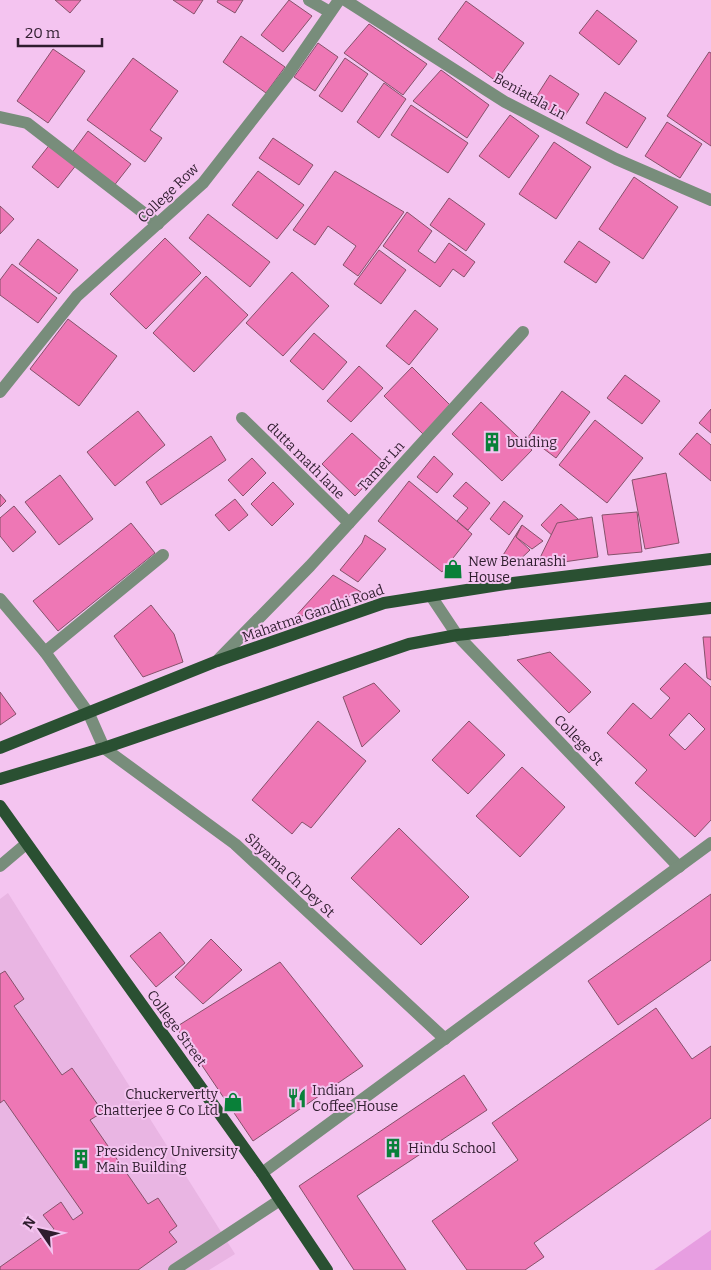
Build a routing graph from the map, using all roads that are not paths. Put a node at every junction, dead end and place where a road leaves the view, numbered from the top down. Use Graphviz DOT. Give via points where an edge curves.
graph roads {
  1 [pos="309,0"];
  2 [pos="339,0"];
  3 [pos="345,0"];
  4 [pos="330,12"];
  5 [pos="0,117"];
  6 [pos="711,200"];
  7 [pos="158,224"];
  8 [pos="523,332"];
  9 [pos="0,392"];
  10 [pos="242,418"];
  11 [pos="349,523"];
  12 [pos="163,554"];
  13 [pos="711,559"];
  14 [pos="432,596"];
  15 [pos="0,599"];
  16 [pos="711,608"];
  17 [pos="457,634"];
  18 [pos="45,652"];
  19 [pos="218,661"];
  20 [pos="89,714"];
  21 [pos="0,748"];
  22 [pos="104,748"];
  23 [pos="0,779"];
  24 [pos="0,806"];
  25 [pos="26,844"];
  26 [pos="711,844"];
  27 [pos="0,866"];
  28 [pos="679,866"];
  29 [pos="445,1039"];
  30 [pos="262,1173"];
  31 [pos="280,1200"];
  32 [pos="174,1270"];
  33 [pos="327,1270"];
  1 -- 4 [label="street"];
  2 -- 4 [label="street, College Row"];
  3 -- 6 [label="street, Beniatala Ln" via="505,102 616,159"];
  4 -- 7 [label="street, College Row" via="288,74 203,183"];
  5 -- 7 [label="street" via="27,123"];
  7 -- 9 [label="street, College Row" via="77,296"];
  8 -- 11 [label="street, Tamer Ln"];
  10 -- 11 [label="street, dutta math lane"];
  11 -- 19 [label="street, Tamer Ln"];
  12 -- 18 [label="street"];
  13 -- 14 [label="main road, Mahatma Gandhi Road"];
  14 -- 17 [label="street, College St"];
  14 -- 19 [label="main road, Mahatma Gandhi Road" via="384,603"];
  15 -- 18 [label="street"];
  16 -- 17 [label="main road"];
  17 -- 22 [label="main road" via="409,644"];
  17 -- 28 [label="street, College St"];
  18 -- 20 [label="street"];
  19 -- 20 [label="main road, Mahatma Gandhi Road"];
  20 -- 21 [label="main road, Mahatma Gandhi Road"];
  20 -- 22 [label="street"];
  22 -- 23 [label="main road"];
  22 -- 29 [label="street, Shyama Ch Dey St" via="235,844"];
  24 -- 25 [label="main road, College Street"];
  25 -- 27 [label="street"];
  25 -- 30 [label="main road, College Street"];
  26 -- 28 [label="street"];
  28 -- 29 [label="street"];
  29 -- 30 [label="street"];
  30 -- 31 [label="main road, College Street"];
  31 -- 32 [label="street"];
  31 -- 33 [label="main road, College Street"];
}
